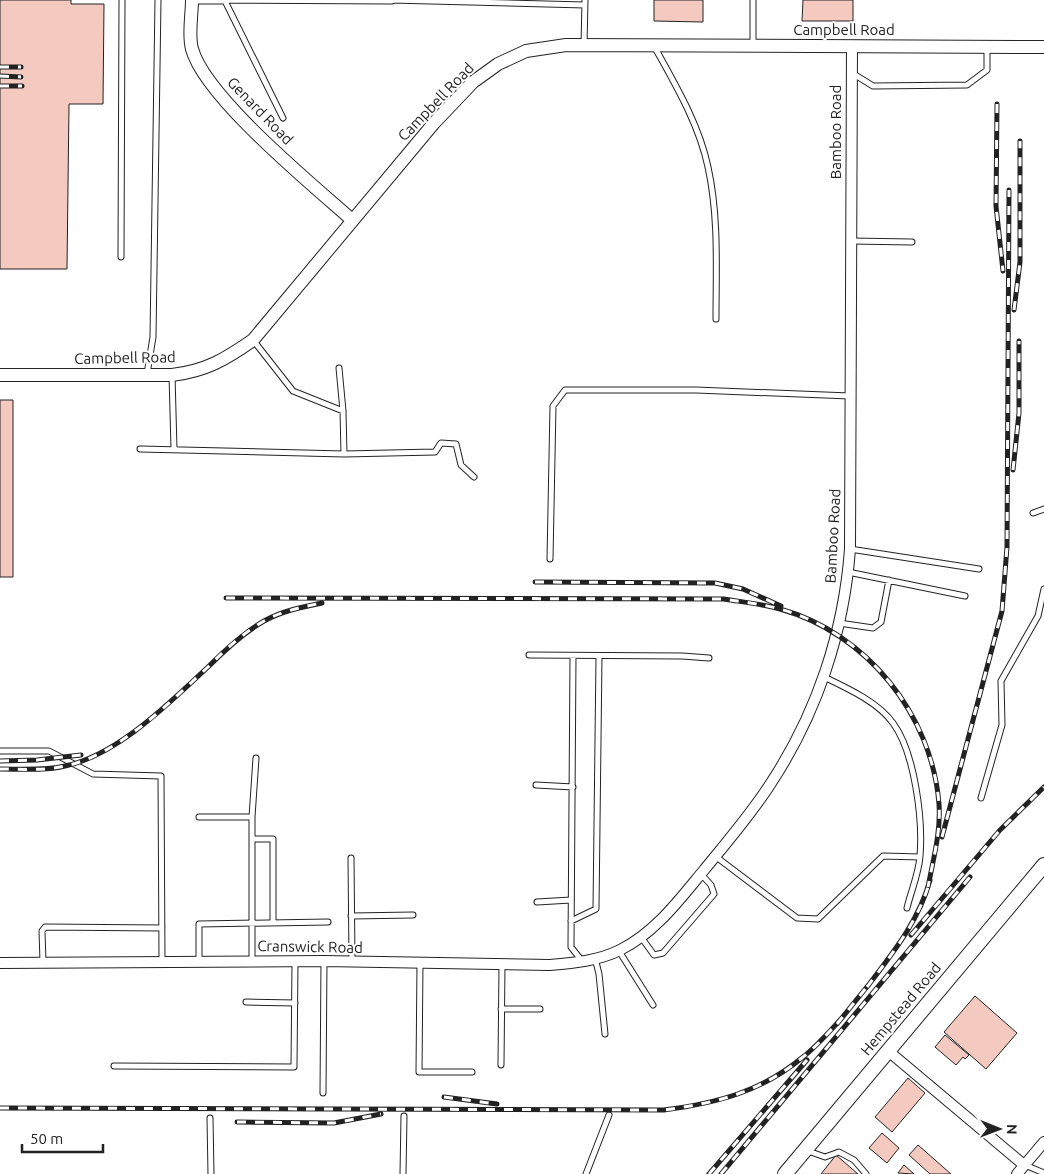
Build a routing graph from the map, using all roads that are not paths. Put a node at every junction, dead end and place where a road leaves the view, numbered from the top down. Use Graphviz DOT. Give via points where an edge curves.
graph roads {
  1 [pos="122,0"];
  2 [pos="158,0"];
  3 [pos="192,0"];
  4 [pos="225,0"];
  5 [pos="391,0"];
  6 [pos="753,0"];
  7 [pos="534,2"];
  8 [pos="585,3"];
  9 [pos="584,45"];
  10 [pos="654,45"];
  11 [pos="753,45"];
  12 [pos="852,47"];
  13 [pos="987,47"];
  14 [pos="1044,47"];
  15 [pos="852,72"];
  16 [pos="283,118"];
  17 [pos="352,220"];
  18 [pos="851,241"];
  19 [pos="912,242"];
  20 [pos="121,257"];
  21 [pos="716,319"];
  22 [pos="252,340"];
  23 [pos="339,368"];
  24 [pos="0,375"];
  25 [pos="147,375"];
  26 [pos="172,375"];
  27 [pos="851,396"];
  28 [pos="343,411"];
  29 [pos="140,449"];
  30 [pos="174,449"];
  31 [pos="344,454"];
  32 [pos="474,477"];
  33 [pos="1044,509"];
  34 [pos="1033,513"];
  35 [pos="850,548"];
  36 [pos="550,559"];
  37 [pos="979,569"];
  38 [pos="848,572"];
  39 [pos="889,580"];
  40 [pos="1044,589"];
  41 [pos="965,596"];
  42 [pos="839,623"];
  43 [pos="529,655"];
  44 [pos="573,656"];
  45 [pos="599,656"];
  46 [pos="709,658"];
  47 [pos="824,677"];
  48 [pos="0,752"];
  49 [pos="256,758"];
  50 [pos="536,785"];
  51 [pos="573,788"];
  52 [pos="981,798"];
  53 [pos="199,817"];
  54 [pos="252,817"];
  55 [pos="252,839"];
  56 [pos="715,856"];
  57 [pos="920,857"];
  58 [pos="351,858"];
  59 [pos="1044,866"];
  60 [pos="700,874"];
  61 [pos="571,900"];
  62 [pos="537,902"];
  63 [pos="907,908"];
  64 [pos="413,915"];
  65 [pos="351,916"];
  66 [pos="571,921"];
  67 [pos="328,922"];
  68 [pos="252,924"];
  69 [pos="272,924"];
  70 [pos="162,928"];
  71 [pos="641,937"];
  72 [pos="619,951"];
  73 [pos="595,958"];
  74 [pos="162,961"];
  75 [pos="199,961"];
  76 [pos="252,961"];
  77 [pos="295,961"];
  78 [pos="324,961"];
  79 [pos="43,962"];
  80 [pos="352,962"];
  81 [pos="582,962"];
  82 [pos="0,963"];
  83 [pos="420,963"];
  84 [pos="502,965"];
  85 [pos="246,1002"];
  86 [pos="295,1003"];
  87 [pos="653,1005"];
  88 [pos="501,1009"];
  89 [pos="540,1009"];
  90 [pos="604,1034"];
  91 [pos="887,1050"];
  92 [pos="501,1064"];
  93 [pos="114,1066"];
  94 [pos="472,1072"];
  95 [pos="323,1093"];
  96 [pos="609,1115"];
  97 [pos="404,1116"];
  98 [pos="210,1118"];
  99 [pos="1044,1142"];
  100 [pos="805,1150"];
  101 [pos="1024,1165"];
  102 [pos="1044,1173"];
  103 [pos="211,1174"];
  104 [pos="403,1174"];
  105 [pos="586,1174"];
  106 [pos="785,1174"];
  107 [pos="866,1174"];
  108 [pos="1017,1174"];
  1 -- 20 [label="lane"];
  2 -- 25 [label="lane" via="153,337"];
  3 -- 4 [label="lane"];
  3 -- 17 [label="street, Genard Road" via="192,48 200,70 237,113"];
  4 -- 5 [label="lane"];
  4 -- 16 [label="lane"];
  5 -- 7 [label="lane"];
  6 -- 11 [label="lane"];
  7 -- 8 [label="lane"];
  8 -- 9 [label="lane"];
  9 -- 10 [label="street, Campbell Road"];
  9 -- 17 [label="street, Campbell Road" via="546,47 526,52 498,64 474,82 434,123"];
  10 -- 11 [label="street, Campbell Road"];
  10 -- 21 [label="lane" via="689,114 708,166 716,221"];
  11 -- 12 [label="street, Campbell Road"];
  12 -- 13 [label="street, Campbell Road"];
  12 -- 15 [label="street, Bamboo Road"];
  13 -- 14 [label="street, Campbell Road"];
  13 -- 15 [label="lane" via="987,70 967,85 873,86"];
  15 -- 18 [label="street, Bamboo Road"];
  17 -- 22 [label="street, Campbell Road"];
  18 -- 19 [label="lane"];
  18 -- 27 [label="street, Bamboo Road"];
  22 -- 26 [label="street, Campbell Road" via="220,362"];
  22 -- 28 [label="lane" via="293,391"];
  23 -- 28 [label="lane"];
  24 -- 25 [label="street, Campbell Road"];
  25 -- 26 [label="street, Campbell Road"];
  26 -- 30 [label="lane"];
  27 -- 35 [label="street, Bamboo Road"];
  27 -- 36 [label="lane" via="696,390 565,390 553,406"];
  28 -- 31 [label="lane"];
  29 -- 30 [label="lane"];
  30 -- 31 [label="lane"];
  31 -- 32 [label="lane" via="434,452 441,443 456,444 461,465"];
  33 -- 34 [label="lane"];
  35 -- 37 [label="lane"];
  35 -- 38 [label="street, Bamboo Road"];
  38 -- 39 [label="lane"];
  38 -- 42 [label="street, Bamboo Road"];
  39 -- 41 [label="lane"];
  39 -- 42 [label="lane" via="881,622 873,628"];
  40 -- 52 [label="lane" via="1038,616 1001,680 1002,726"];
  42 -- 47 [label="street, Bamboo Road"];
  43 -- 44 [label="lane"];
  44 -- 45 [label="lane"];
  44 -- 51 [label="lane"];
  45 -- 46 [label="lane"];
  45 -- 66 [label="lane" via="596,909"];
  47 -- 56 [label="street, Bamboo Road" via="810,714 771,784"];
  47 -- 57 [label="lane" via="858,693 893,723 911,764 918,806"];
  48 -- 70 [label="lane" via="49,751 93,774 161,776"];
  49 -- 54 [label="lane"];
  50 -- 51 [label="lane"];
  51 -- 61 [label="lane"];
  53 -- 54 [label="lane"];
  54 -- 55 [label="lane"];
  55 -- 68 [label="lane"];
  55 -- 69 [label="lane" via="273,839"];
  56 -- 57 [label="lane" via="797,918 818,919 883,856"];
  56 -- 60 [label="street, Bamboo Road"];
  57 -- 63 [label="lane"];
  58 -- 65 [label="lane"];
  59 -- 91 [label="main road, Hempstead Road"];
  60 -- 71 [label="street, Bamboo Road"];
  60 -- 71 [label="lane" via="714,894 663,953 654,955"];
  61 -- 62 [label="lane"];
  61 -- 66 [label="lane"];
  64 -- 65 [label="lane"];
  65 -- 80 [label="lane"];
  66 -- 81 [label="lane" via="571,948"];
  67 -- 69 [label="lane"];
  68 -- 69 [label="lane"];
  68 -- 75 [label="lane" via="199,924"];
  68 -- 76 [label="lane"];
  70 -- 74 [label="lane"];
  70 -- 79 [label="lane" via="45,927 42,931"];
  71 -- 72 [label="street, Bamboo Road"];
  72 -- 73 [label="street, Cranswick Road"];
  72 -- 87 [label="lane"];
  73 -- 81 [label="street, Cranswick Road"];
  73 -- 90 [label="lane"];
  74 -- 75 [label="street, Cranswick Road"];
  74 -- 79 [label="street, Cranswick Road"];
  75 -- 76 [label="street, Cranswick Road"];
  76 -- 77 [label="street, Cranswick Road"];
  77 -- 78 [label="street, Cranswick Road"];
  77 -- 86 [label="lane"];
  78 -- 80 [label="street, Cranswick Road"];
  78 -- 95 [label="lane"];
  79 -- 82 [label="street, Cranswick Road"];
  80 -- 83 [label="street, Cranswick Road"];
  81 -- 84 [label="street, Cranswick Road"];
  83 -- 84 [label="street, Cranswick Road"];
  83 -- 94 [label="lane" via="419,1072"];
  84 -- 88 [label="lane"];
  85 -- 86 [label="lane"];
  86 -- 93 [label="lane" via="294,1068"];
  88 -- 89 [label="lane"];
  88 -- 92 [label="lane"];
  91 -- 100 [label="main road, Hempstead Road"];
  91 -- 101 [label="street"];
  96 -- 105 [label="lane"];
  97 -- 104 [label="lane"];
  98 -- 103 [label="lane"];
  99 -- 101 [label="street"];
  100 -- 106 [label="main road, Hempstead Road"];
  100 -- 107 [label="lane" via="825,1157 839,1152 854,1160"];
  101 -- 102 [label="lane"];
  101 -- 108 [label="street"];
}
